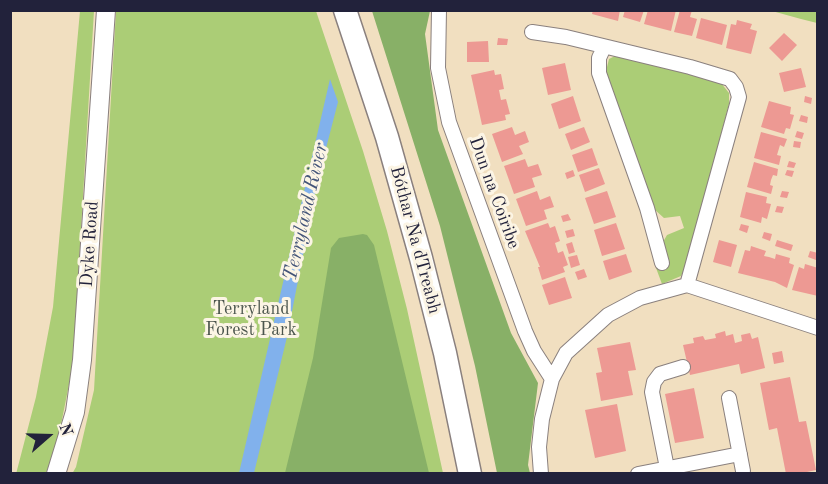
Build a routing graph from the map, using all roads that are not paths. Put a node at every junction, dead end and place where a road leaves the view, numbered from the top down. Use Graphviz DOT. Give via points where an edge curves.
graph roads {
  1 [pos="106,10"];
  2 [pos="345,10"];
  3 [pos="439,10"];
  4 [pos="532,32"];
  5 [pos="604,47"];
  6 [pos="662,263"];
  7 [pos="687,285"];
  8 [pos="818,328"];
  9 [pos="683,367"];
  10 [pos="552,378"];
  11 [pos="729,398"];
  12 [pos="740,454"];
  13 [pos="667,468"];
  14 [pos="743,471"];
  15 [pos="56,474"];
  16 [pos="470,474"];
  17 [pos="541,474"];
  18 [pos="638,474"];
  1 -- 15 [label="street, Dyke Road" via="82,360 75,412"];
  2 -- 16 [label="highway, Bóthar Na dTreabh" via="421,258 446,353"];
  3 -- 10 [label="street, Dun na Coiribe" via="438,68 449,122 525,331"];
  4 -- 5 [label="street"];
  5 -- 6 [label="street" via="598,58 599,73 647,208"];
  5 -- 7 [label="street" via="730,79 736,87 739,98"];
  7 -- 8 [label="street"];
  7 -- 10 [label="street" via="640,298 608,315 576,342"];
  9 -- 13 [label="street" via="660,374 652,392"];
  10 -- 17 [label="street" via="542,419"];
  11 -- 12 [label="street"];
  12 -- 13 [label="street"];
  12 -- 14 [label="street"];
  13 -- 18 [label="street"];
}
